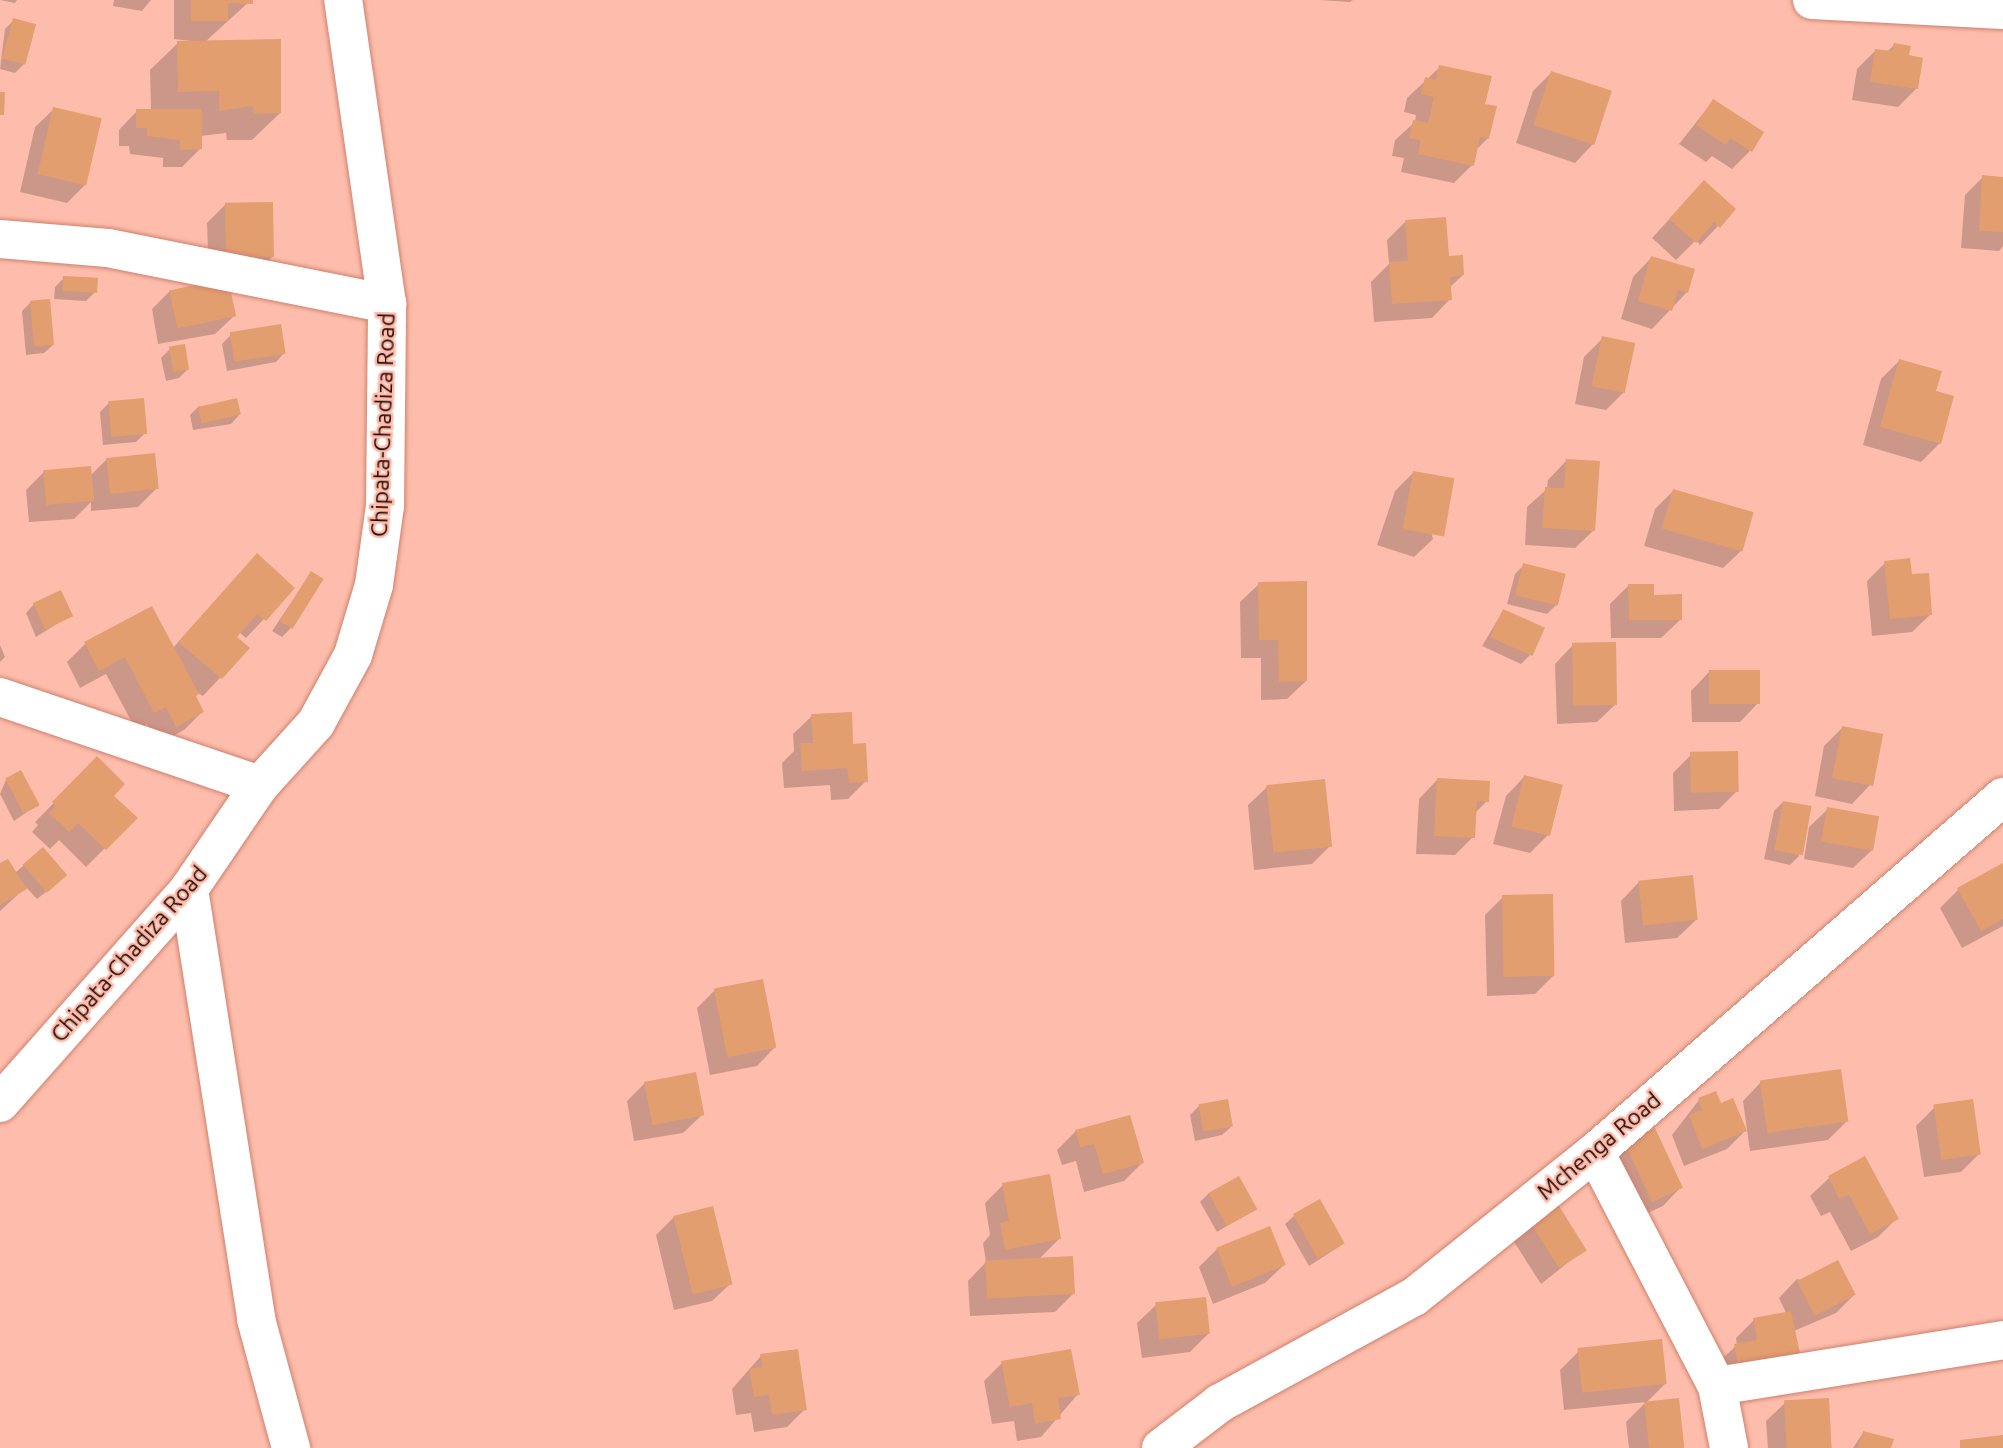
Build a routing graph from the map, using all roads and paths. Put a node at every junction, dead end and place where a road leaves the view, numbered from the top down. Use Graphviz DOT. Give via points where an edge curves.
graph roads {
  1 [pos="343,0"];
  2 [pos="1812,0"];
  3 [pos="2003,10"];
  4 [pos="0,239"];
  5 [pos="387,304"];
  6 [pos="0,697"];
  7 [pos="260,785"];
  8 [pos="2003,797"];
  9 [pos="189,889"];
  10 [pos="0,1103"];
  11 [pos="1595,1152"];
  12 [pos="2003,1340"];
  13 [pos="1717,1386"];
  14 [pos="291,1448"];
  15 [pos="1161,1448"];
  16 [pos="1729,1448"];
  1 -- 5 [label="street, Chipata-Chadiza Road"];
  2 -- 3 [label="street"];
  4 -- 5 [label="street" via="108,248"];
  5 -- 7 [label="street, Chipata-Chadiza Road" via="386,506 374,585 353,655 316,723"];
  6 -- 7 [label="street"];
  7 -- 9 [label="street, Chipata-Chadiza Road"];
  8 -- 11 [label="street, Mchenga Road"];
  9 -- 10 [label="street, Chipata-Chadiza Road"];
  9 -- 14 [label="street" via="256,1319"];
  11 -- 13 [label="street"];
  11 -- 15 [label="street, Mchenga Road" via="1414,1297 1220,1403"];
  12 -- 13 [label="street"];
  13 -- 16 [label="street"];
}
